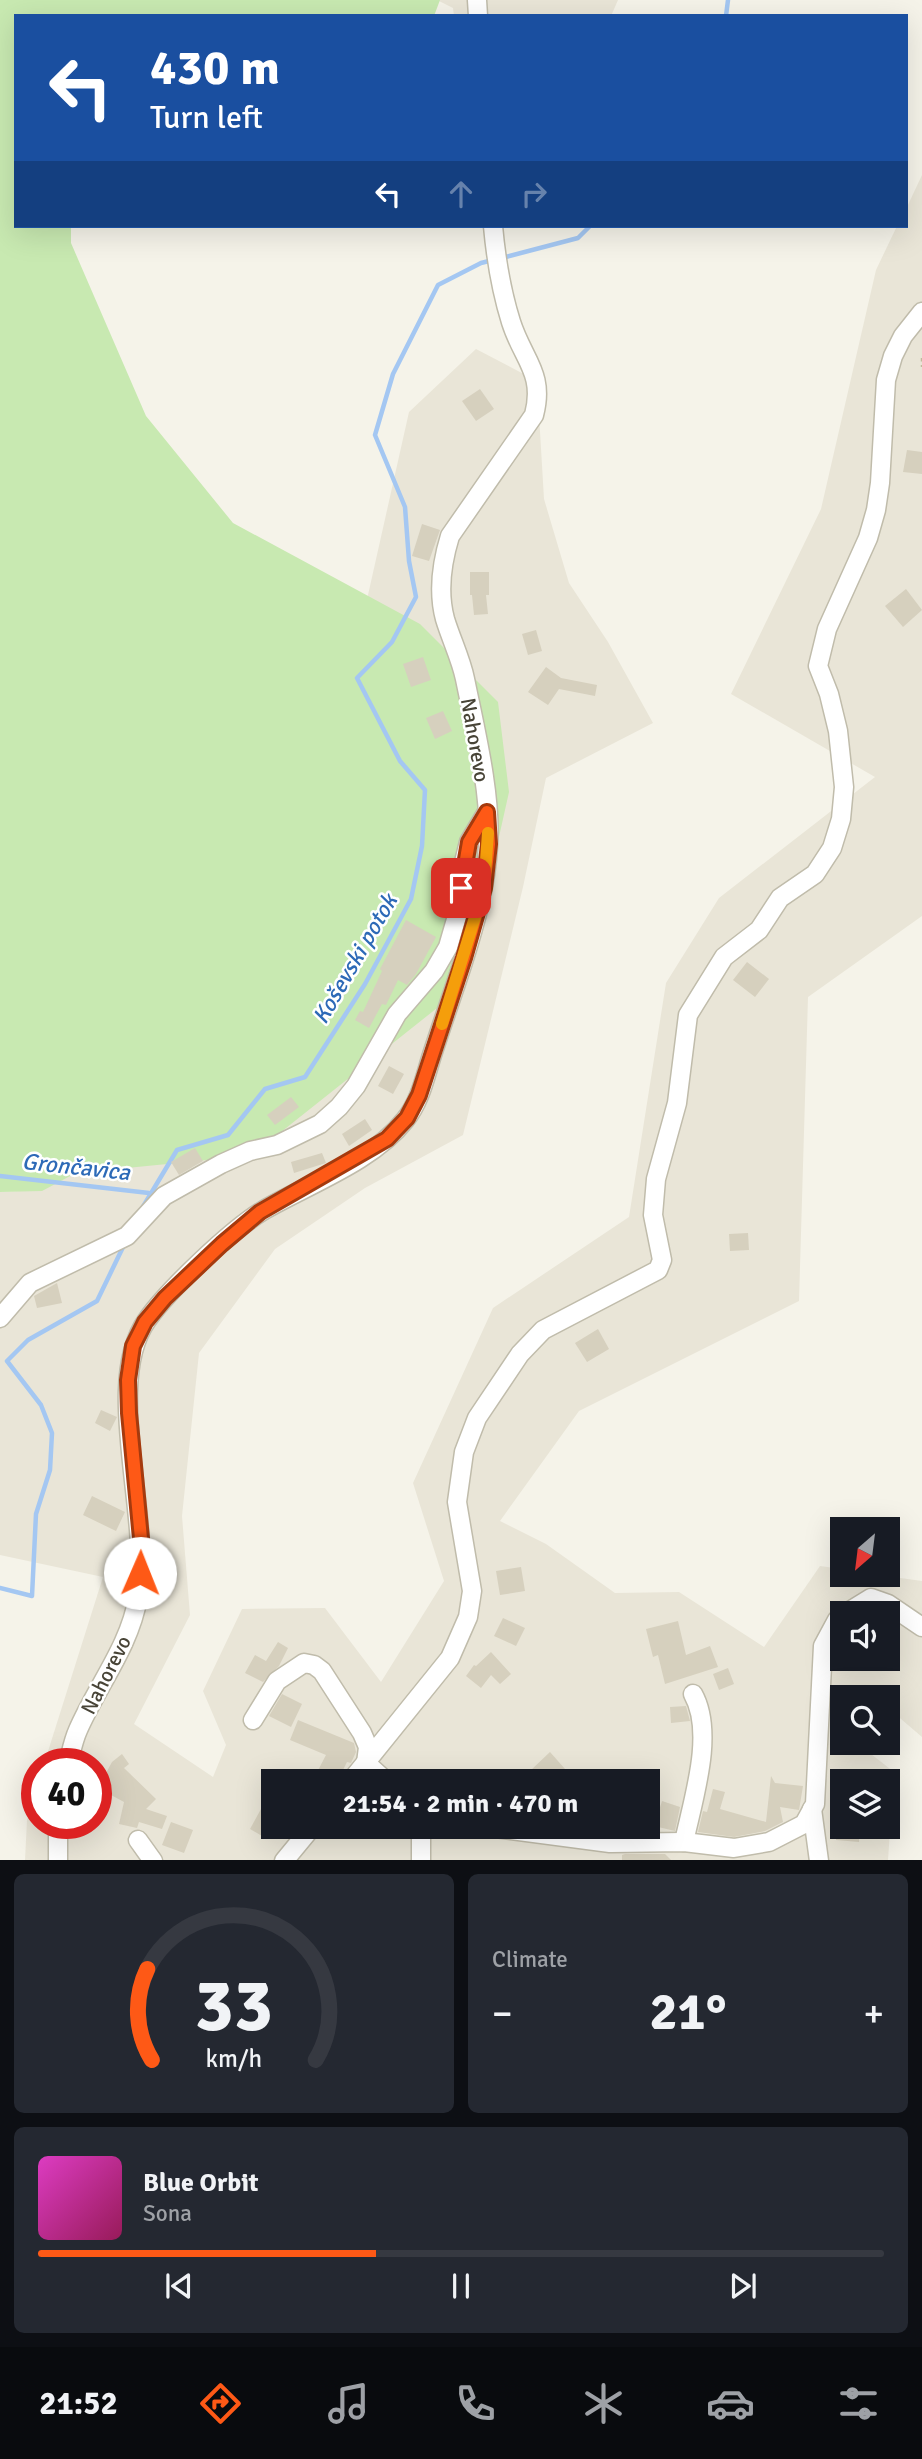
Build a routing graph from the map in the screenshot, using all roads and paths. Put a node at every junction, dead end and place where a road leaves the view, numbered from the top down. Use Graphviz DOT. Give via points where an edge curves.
graph roads {
  1 [pos="493,228"];
  2 [pos="922,312"];
  3 [pos="922,358"];
  4 [pos="922,367"];
  5 [pos="487,812"];
  6 [pos="0,1318"];
  7 [pos="900,1612"];
  8 [pos="922,1628"];
  9 [pos="830,1632"];
  10 [pos="694,1694"];
  11 [pos="253,1720"];
  12 [pos="72,1748"];
  13 [pos="366,1763"];
  14 [pos="361,1769"];
  15 [pos="373,1769"];
  16 [pos="812,1809"];
  17 [pos="58,1839"];
  18 [pos="302,1839"];
  19 [pos="421,1839"];
  20 [pos="580,1839"];
  21 [pos="138,1840"];
  22 [pos="684,1842"];
  23 [pos="58,1860"];
  24 [pos="153,1860"];
  25 [pos="284,1860"];
  26 [pos="421,1860"];
  27 [pos="818,1860"];
  1 -- 5 [label="street, Nahorevo" via="497,268 512,325 539,395 534,415 450,536 442,579 444,615 464,675"];
  2 -- 13 [label="street" via="893,356 886,380 876,510 827,629 818,666 838,731 844,787 832,848 815,874 780,898 759,930 724,957 688,1015 677,1103 656,1180 653,1215 663,1260 658,1270 543,1329 520,1354 477,1418 464,1452 457,1502 472,1591 468,1618 450,1658"];
  3 -- 4 [label="path"];
  5 -- 6 [label="street" via="469,842 448,947 397,1014 339,1107 320,1124 277,1145 250,1151 164,1196 132,1231 30,1283"];
  5 -- 12 [label="street, Nahorevo" via="484,888 427,1070 407,1118 387,1139 260,1212 165,1298 133,1346 128,1380 142,1549 138,1596 122,1647 76,1732"];
  7 -- 8 [label="street"];
  9 -- 16 [label="street" via="823,1646"];
  10 -- 22 [label="street" via="703,1727"];
  11 -- 13 [label="street" via="277,1681 304,1663 314,1665 362,1733 368,1747"];
  13 -- 14 [label="street"];
  13 -- 15 [label="street"];
  16 -- 22 [label="street" via="803,1824 769,1842 734,1848"];
  16 -- 27 [label="street"];
  17 -- 23 [label="street"];
  18 -- 25 [label="street"];
  19 -- 26 [label="street"];
  20 -- 22 [label="street"];
  21 -- 24 [label="street"];
}
